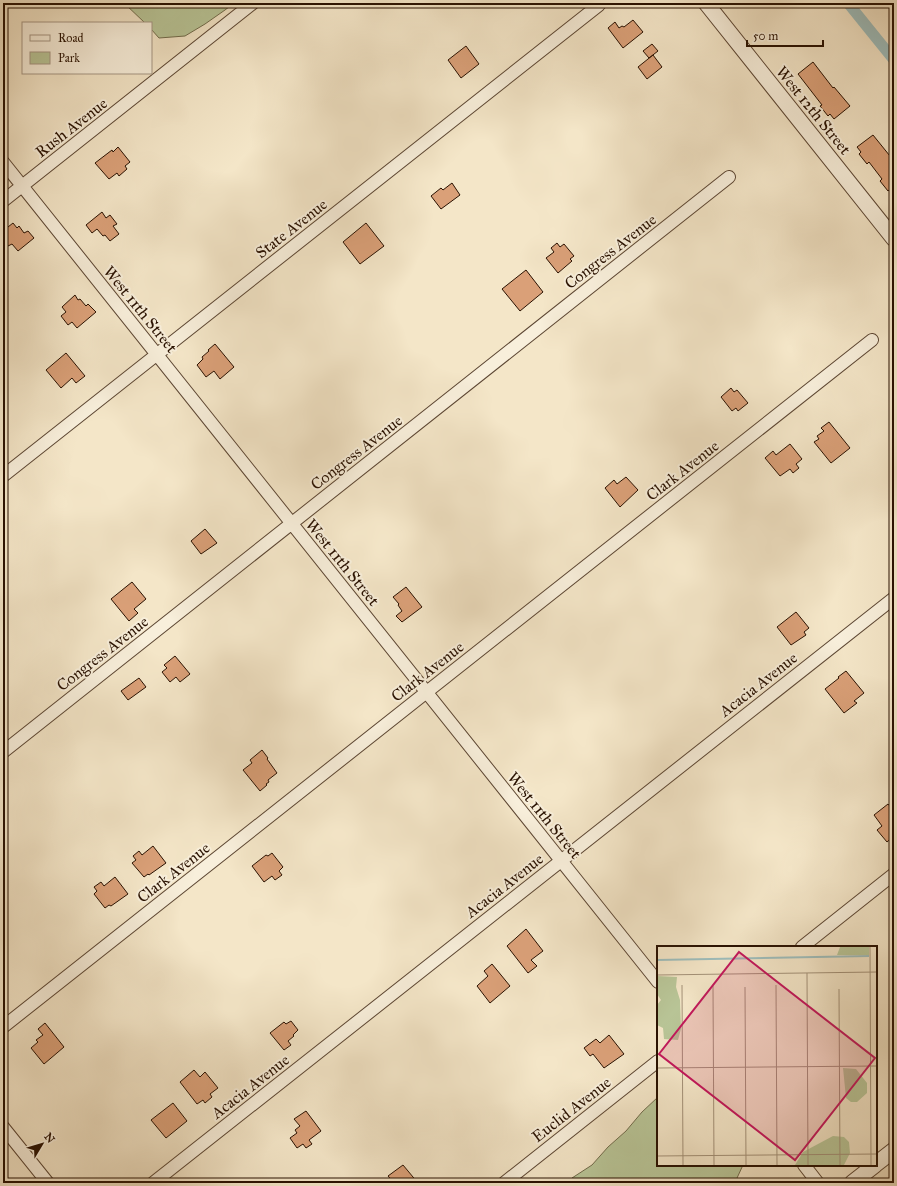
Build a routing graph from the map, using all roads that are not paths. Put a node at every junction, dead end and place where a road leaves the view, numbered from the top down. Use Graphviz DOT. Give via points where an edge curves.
graph roads {
  1 [pos="253,3"];
  2 [pos="706,3"];
  3 [pos="599,5"];
  4 [pos="3,162"];
  5 [pos="729,177"];
  6 [pos="22,186"];
  7 [pos="3,201"];
  8 [pos="894,239"];
  9 [pos="872,340"];
  10 [pos="157,354"];
  11 [pos="3,476"];
  12 [pos="292,523"];
  13 [pos="894,598"];
  14 [pos="426,692"];
  15 [pos="3,752"];
  16 [pos="561,861"];
  17 [pos="894,874"];
  18 [pos="803,946"];
  19 [pos="657,981"];
  20 [pos="3,1027"];
  21 [pos="657,1062"];
  22 [pos="3,1127"];
  23 [pos="894,1150"];
  24 [pos="877,1163"];
  25 [pos="805,1166"];
  26 [pos="873,1166"];
  27 [pos="48,1183"];
  28 [pos="153,1183"];
  29 [pos="504,1183"];
  30 [pos="818,1183"];
  31 [pos="852,1183"];
  1 -- 6 [label="street, Rush Avenue"];
  2 -- 8 [label="street, West 12th Street"];
  3 -- 10 [label="street, State Avenue"];
  4 -- 6 [label="street, West 11th Street"];
  5 -- 12 [label="street, Congress Avenue"];
  6 -- 7 [label="street, Rush Avenue"];
  6 -- 10 [label="street, West 11th Street"];
  9 -- 14 [label="street, Clark Avenue"];
  10 -- 11 [label="street, State Avenue"];
  10 -- 12 [label="street, West 11th Street"];
  12 -- 14 [label="street, West 11th Street"];
  12 -- 15 [label="street, Congress Avenue"];
  13 -- 16 [label="street, Acacia Avenue"];
  14 -- 16 [label="street, West 11th Street"];
  14 -- 20 [label="street, Clark Avenue"];
  16 -- 19 [label="street, West 11th Street"];
  16 -- 28 [label="street, Acacia Avenue"];
  17 -- 18 [label="street"];
  21 -- 29 [label="street, Euclid Avenue"];
  22 -- 27 [label="street"];
  23 -- 24 [label="street"];
  25 -- 30 [label="street"];
  26 -- 31 [label="street"];
}
